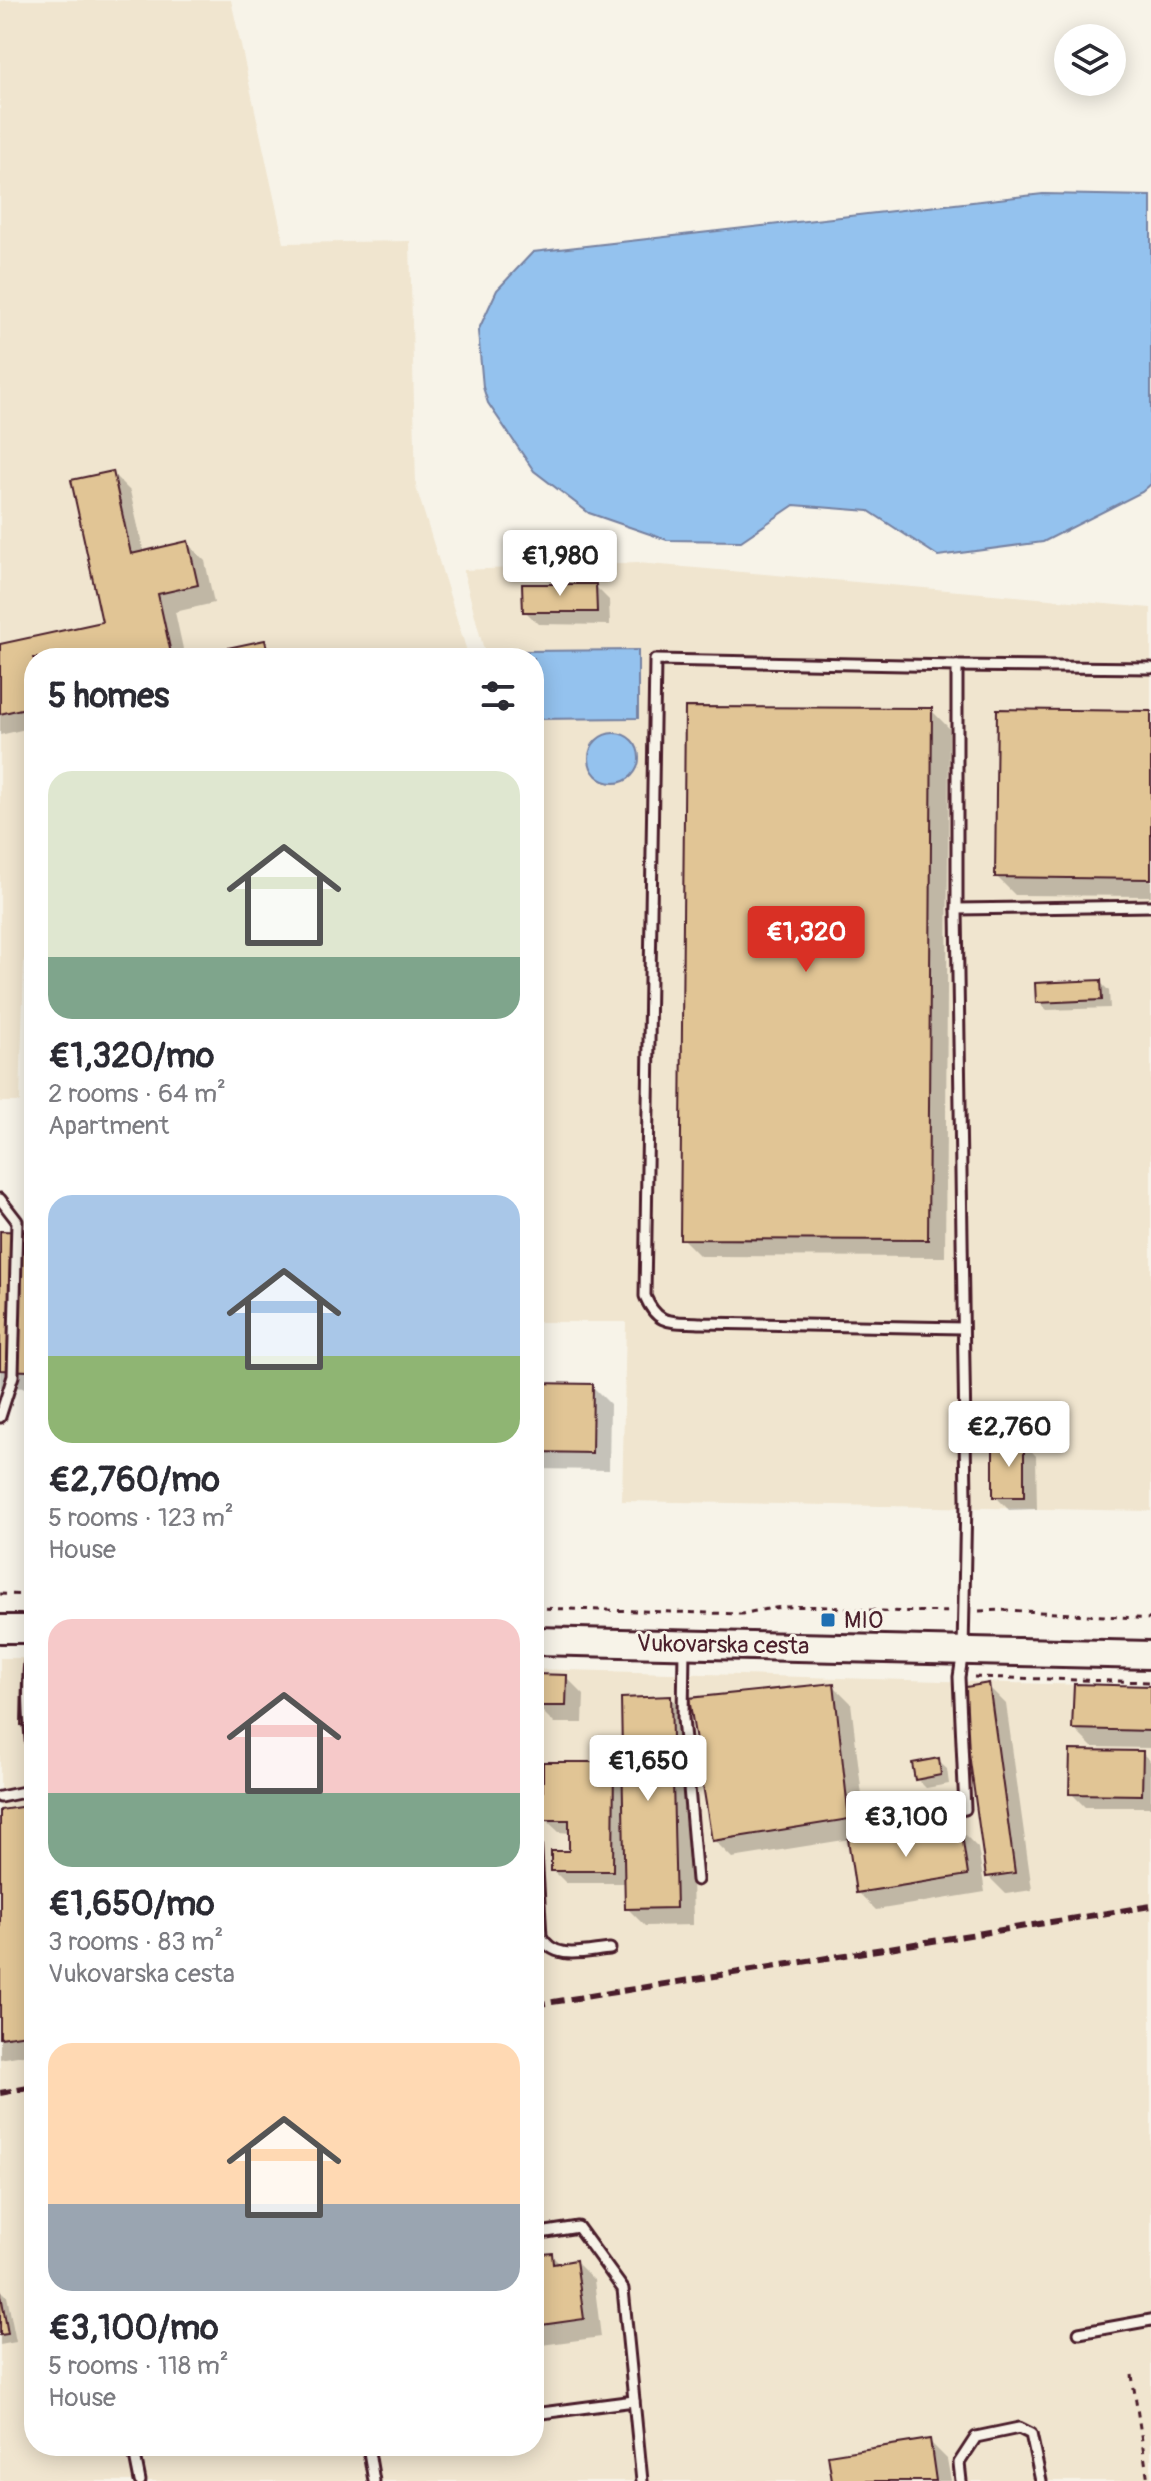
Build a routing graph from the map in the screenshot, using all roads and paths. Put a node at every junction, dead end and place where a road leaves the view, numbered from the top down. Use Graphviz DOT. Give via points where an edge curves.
graph roads {
  1 [pos="957,666"];
  2 [pos="1151,668"];
  3 [pos="1151,906"];
  4 [pos="957,909"];
  5 [pos="0,1199"];
  6 [pos="963,1328"];
  7 [pos="0,1417"];
  8 [pos="0,1594"];
  9 [pos="24,1595"];
  10 [pos="544,1608"];
  11 [pos="963,1612"];
  12 [pos="1151,1619"];
  13 [pos="0,1629"];
  14 [pos="24,1629"];
  15 [pos="544,1641"];
  16 [pos="684,1644"];
  17 [pos="1151,1655"];
  18 [pos="961,1664"];
  19 [pos="1151,1682"];
  20 [pos="24,1792"];
  21 [pos="0,1797"];
  22 [pos="865,1826"];
  23 [pos="697,1880"];
  24 [pos="544,1942"];
  25 [pos="610,1949"];
  26 [pos="544,2232"];
  27 [pos="1151,2320"];
  28 [pos="1079,2333"];
  29 [pos="1132,2375"];
  30 [pos="634,2401"];
  31 [pos="544,2413"];
  32 [pos="135,2456"];
  33 [pos="370,2456"];
  34 [pos="140,2481"];
  35 [pos="374,2481"];
  36 [pos="642,2481"];
  37 [pos="961,2481"];
  38 [pos="1041,2481"];
  39 [pos="1148,2481"];
  1 -- 2 [label="lane"];
  1 -- 4 [label="lane"];
  1 -- 6 [label="lane" via="655,660 645,1296 662,1321"];
  3 -- 4 [label="lane"];
  4 -- 6 [label="lane"];
  5 -- 7 [label="lane" via="17,1221 13,1376"];
  6 -- 11 [label="lane"];
  8 -- 9 [label="path"];
  10 -- 11 [label="path" via="742,1614 832,1605"];
  11 -- 12 [label="path"];
  11 -- 18 [label="lane"];
  13 -- 14 [label="main road"];
  15 -- 16 [label="main road, Vukovarska cesta"];
  16 -- 18 [label="main road, Vukovarska cesta"];
  16 -- 23 [label="lane" via="683,1718"];
  17 -- 18 [label="main road, Vukovarska cesta"];
  18 -- 19 [label="path"];
  18 -- 22 [label="lane" via="965,1809"];
  20 -- 21 [label="lane"];
  24 -- 25 [label="lane" via="561,1953"];
  26 -- 30 [label="lane" via="578,2227 623,2289"];
  27 -- 28 [label="lane"];
  29 -- 39 [label="path"];
  30 -- 31 [label="lane"];
  30 -- 36 [label="lane"];
  32 -- 34 [label="lane"];
  33 -- 35 [label="lane"];
  37 -- 38 [label="lane" via="959,2463 976,2437 1019,2428 1031,2434"];
}
